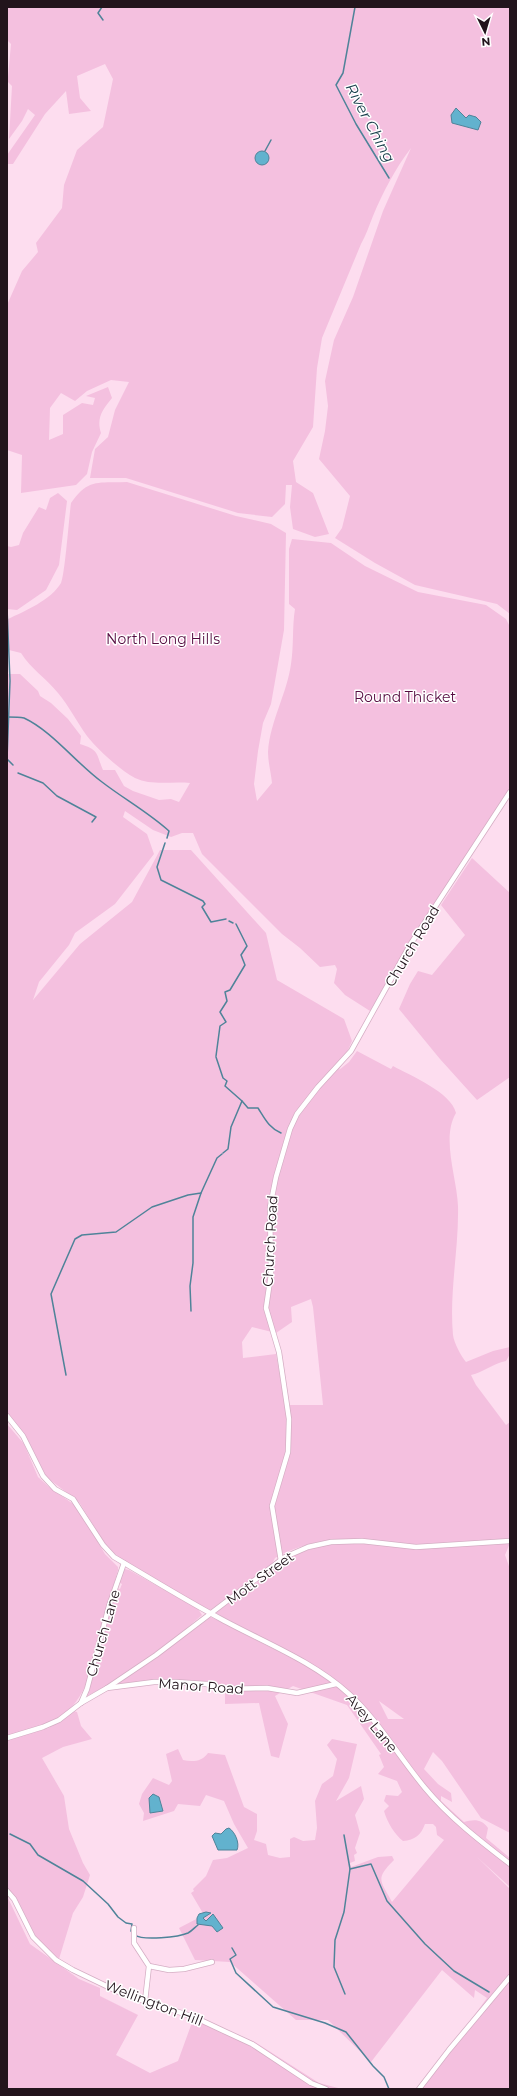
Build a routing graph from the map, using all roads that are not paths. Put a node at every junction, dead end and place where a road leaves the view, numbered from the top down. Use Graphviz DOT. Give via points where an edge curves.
graph roads {
  1 [pos="510,792"];
  2 [pos="7,1416"];
  3 [pos="510,1541"];
  4 [pos="281,1561"];
  5 [pos="124,1563"];
  6 [pos="210,1613"];
  7 [pos="336,1684"];
  8 [pos="107,1688"];
  9 [pos="81,1703"];
  10 [pos="7,1738"];
  11 [pos="510,1864"];
  12 [pos="7,1891"];
  13 [pos="134,1928"];
  14 [pos="212,1962"];
  15 [pos="149,1966"];
  16 [pos="510,1977"];
  17 [pos="145,2001"];
  18 [pos="326,2089"];
  19 [pos="420,2089"];
  1 -- 4 [label="street, Church Road" via="410,945 351,1051 318,1087 297,1114 290,1129 270,1207 271,1274 266,1308 279,1352 289,1419 288,1452 272,1506"];
  2 -- 5 [label="street, Avey Lane" via="22,1436 43,1476 55,1489 73,1499 84,1512 102,1545"];
  3 -- 4 [label="street, Mott Street" via="416,1547 362,1541 331,1542 308,1547"];
  4 -- 6 [label="street, Mott Street"];
  5 -- 6 [label="street, Avey Lane"];
  5 -- 9 [label="street, Church Lane"];
  6 -- 7 [label="street, Avey Lane"];
  6 -- 8 [label="street, Mott Street" via="156,1655"];
  7 -- 8 [label="street, Manor Road" via="297,1693 267,1688 222,1689 214,1685 176,1682"];
  7 -- 11 [label="street, Avey Lane" via="363,1710 426,1789 465,1828"];
  8 -- 9 [label="street, Manor Road"];
  9 -- 10 [label="street, Manor Road" via="59,1720"];
  12 -- 17 [label="street, Wellington Hill" via="34,1937 56,1960 108,1987"];
  13 -- 15 [label="street" via="134,1943"];
  14 -- 15 [label="street" via="169,1970"];
  15 -- 17 [label="street"];
  16 -- 19 [label="street"];
  17 -- 18 [label="street, Wellington Hill" via="194,2017 252,2044 311,2083"];
}
